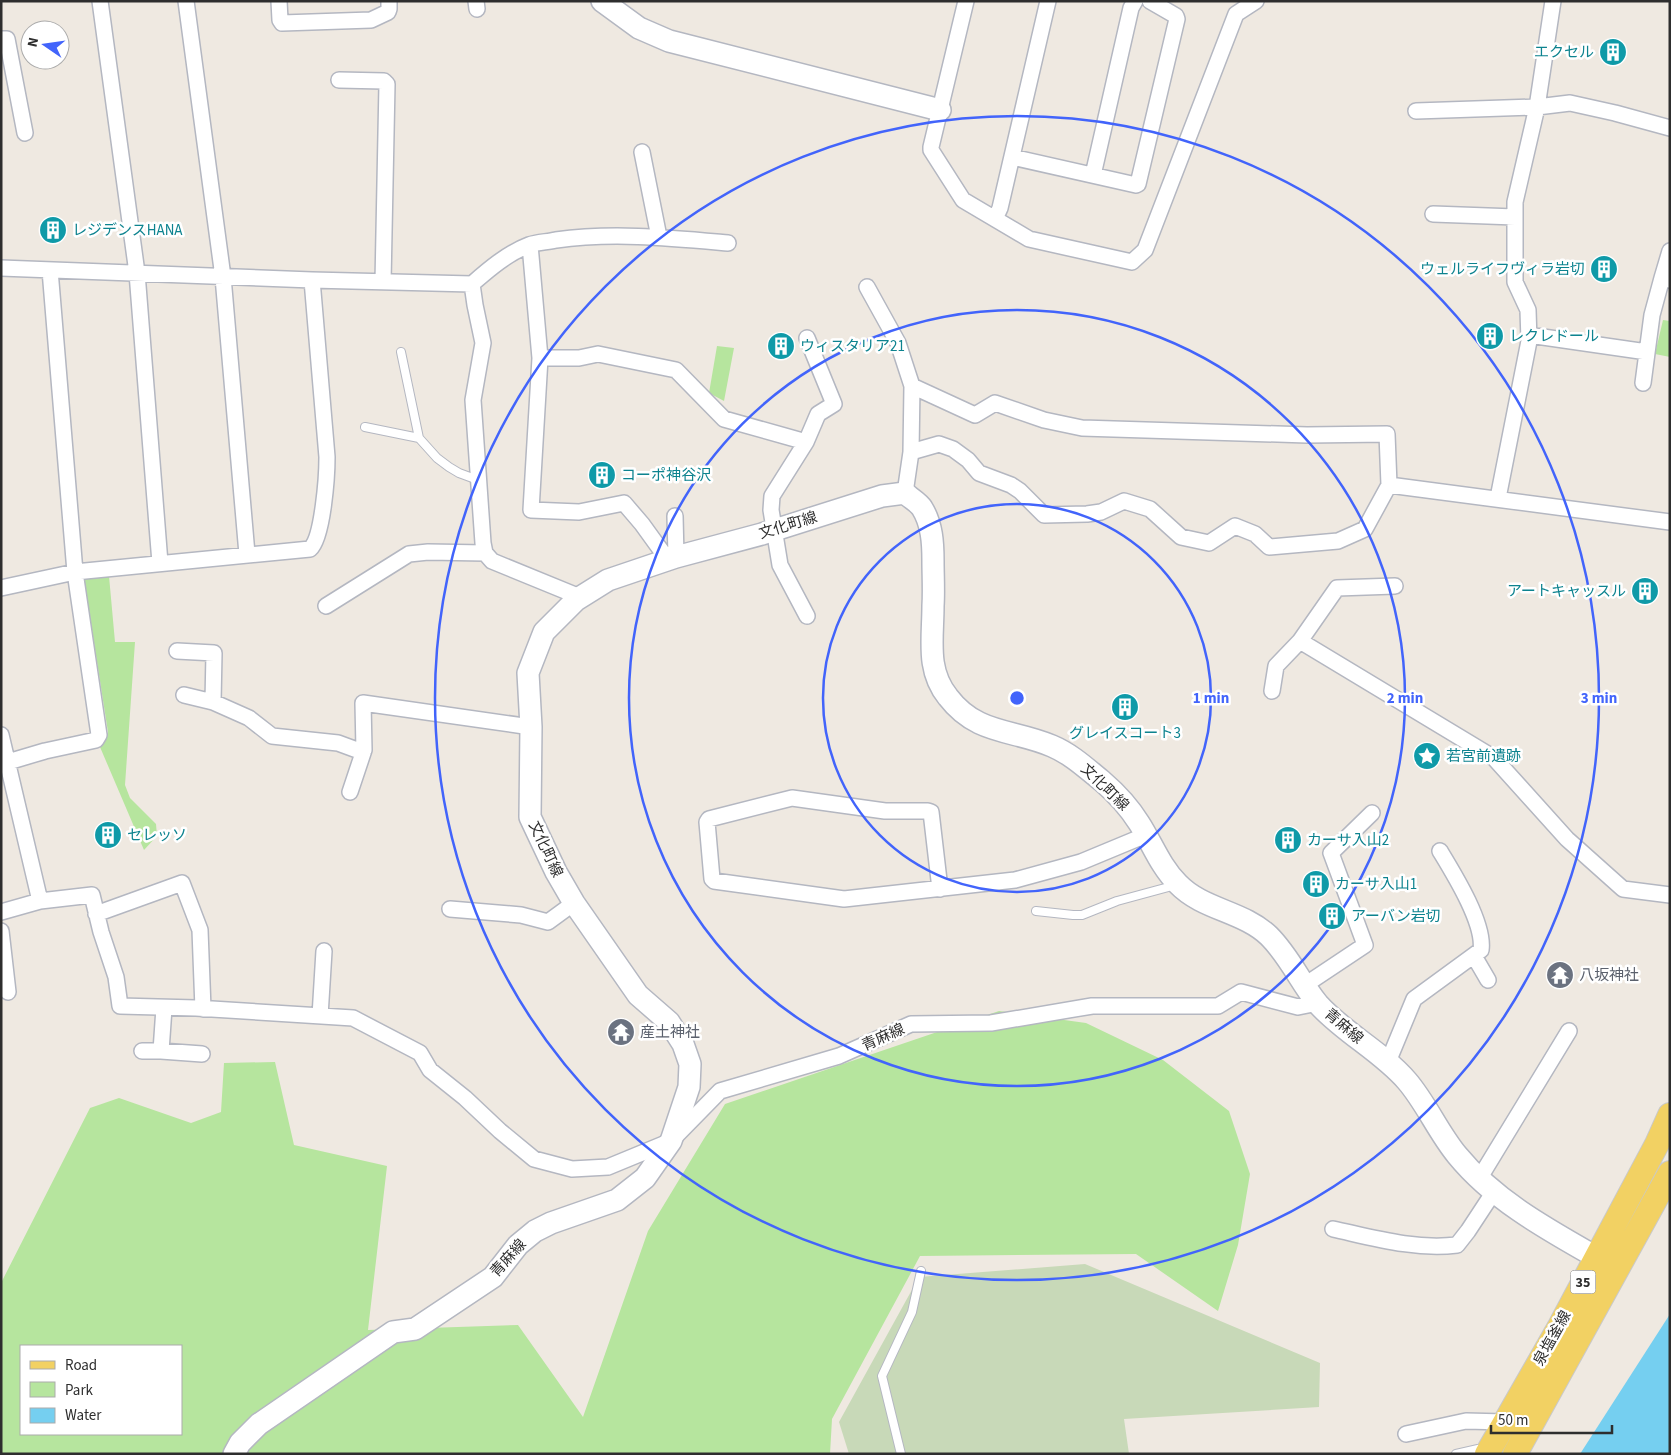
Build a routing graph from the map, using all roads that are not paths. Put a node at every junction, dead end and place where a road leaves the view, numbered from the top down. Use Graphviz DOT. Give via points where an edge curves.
graph roads {
  1 [pos="100,1"];
  2 [pos="186,1"];
  3 [pos="279,1"];
  4 [pos="388,1"];
  5 [pos="602,1"];
  6 [pos="966,1"];
  7 [pos="1048,1"];
  8 [pos="1135,1"];
  9 [pos="1150,1"];
  10 [pos="1256,1"];
  11 [pos="1553,1"];
  12 [pos="1,39"];
  13 [pos="339,80"];
  14 [pos="1538,107"];
  15 [pos="940,110"];
  16 [pos="1416,111"];
  17 [pos="1670,128"];
  18 [pos="25,133"];
  19 [pos="642,152"];
  20 [pos="1012,157"];
  21 [pos="1093,175"];
  22 [pos="1433,214"];
  23 [pos="1515,217"];
  24 [pos="995,219"];
  25 [pos="659,237"];
  26 [pos="728,243"];
  27 [pos="530,244"];
  28 [pos="1670,251"];
  29 [pos="1,268"];
  30 [pos="50,270"];
  31 [pos="137,273"];
  32 [pos="223,277"];
  33 [pos="1666,279"];
  34 [pos="312,280"];
  35 [pos="383,282"];
  36 [pos="472,284"];
  37 [pos="867,287"];
  38 [pos="1529,335"];
  39 [pos="807,338"];
  40 [pos="401,352"];
  41 [pos="1647,352"];
  42 [pos="540,358"];
  43 [pos="1643,383"];
  44 [pos="912,386"];
  45 [pos="365,427"];
  46 [pos="420,438"];
  47 [pos="806,442"];
  48 [pos="911,452"];
  49 [pos="478,480"];
  50 [pos="1389,485"];
  51 [pos="905,494"];
  52 [pos="1498,498"];
  53 [pos="675,516"];
  54 [pos="1670,522"];
  55 [pos="773,530"];
  56 [pos="485,553"];
  57 [pos="247,554"];
  58 [pos="672,558"];
  59 [pos="160,563"];
  60 [pos="75,572"];
  61 [pos="1395,586"];
  62 [pos="1,588"];
  63 [pos="580,597"];
  64 [pos="326,606"];
  65 [pos="807,616"];
  66 [pos="1300,641"];
  67 [pos="177,651"];
  68 [pos="1272,691"];
  69 [pos="184,695"];
  70 [pos="213,702"];
  71 [pos="531,727"];
  72 [pos="1,735"];
  73 [pos="364,750"];
  74 [pos="8,762"];
  75 [pos="350,792"];
  76 [pos="1372,813"];
  77 [pos="1146,835"];
  78 [pos="1440,851"];
  79 [pos="1178,884"];
  80 [pos="940,889"];
  81 [pos="1670,895"];
  82 [pos="40,901"];
  83 [pos="574,904"];
  84 [pos="450,909"];
  85 [pos="1036,911"];
  86 [pos="1,912"];
  87 [pos="96,914"];
  88 [pos="1,931"];
  89 [pos="324,950"];
  90 [pos="1474,956"];
  91 [pos="1488,980"];
  92 [pos="1305,985"];
  93 [pos="8,992"];
  94 [pos="1318,1003"];
  95 [pos="164,1008"];
  96 [pos="203,1009"];
  97 [pos="320,1016"];
  98 [pos="1569,1031"];
  99 [pos="142,1050"];
  100 [pos="161,1051"];
  101 [pos="202,1054"];
  102 [pos="1388,1062"];
  103 [pos="1670,1115"];
  104 [pos="671,1141"];
  105 [pos="1670,1173"];
  106 [pos="1486,1186"];
  107 [pos="1333,1229"];
  108 [pos="1597,1257"];
  109 [pos="1618,1269"];
  110 [pos="920,1271"];
  111 [pos="1505,1422"];
  112 [pos="1406,1434"];
  113 [pos="1485,1450"];
  114 [pos="1522,1451"];
  115 [pos="234,1454"];
  116 [pos="900,1454"];
  117 [pos="1456,1454"];
  1 -- 31 [label="street"];
  2 -- 32 [label="street"];
  3 -- 4 [label="street" via="282,23 370,20 388,12"];
  5 -- 15 [label="street" via="639,28 669,41"];
  6 -- 15 [label="street"];
  7 -- 20 [label="street"];
  8 -- 21 [label="street"];
  9 -- 21 [label="street" via="1177,19 1138,184"];
  10 -- 24 [label="street" via="1236,14 1145,250 1132,262 1029,239"];
  11 -- 14 [label="street"];
  12 -- 18 [label="street" via="7,39"];
  13 -- 35 [label="street" via="384,81 387,84"];
  14 -- 16 [label="street"];
  14 -- 17 [label="street" via="1570,103"];
  14 -- 23 [label="street" via="1515,202"];
  15 -- 24 [label="street" via="932,150 963,200"];
  19 -- 25 [label="street"];
  20 -- 21 [label="street"];
  20 -- 24 [label="street"];
  22 -- 23 [label="street"];
  23 -- 38 [label="street" via="1515,282 1528,310"];
  25 -- 26 [label="street"];
  25 -- 27 [label="street" via="579,237"];
  27 -- 36 [label="street"];
  27 -- 42 [label="street"];
  28 -- 33 [label="street"];
  29 -- 30 [label="street"];
  30 -- 31 [label="street"];
  30 -- 60 [label="street"];
  31 -- 32 [label="street"];
  31 -- 59 [label="street"];
  32 -- 34 [label="street"];
  32 -- 57 [label="street"];
  33 -- 41 [label="street" via="1652,315"];
  34 -- 35 [label="street"];
  34 -- 57 [label="street" via="327,457 327,481 314,546 310,549"];
  35 -- 36 [label="street"];
  36 -- 49 [label="street" via="483,343 473,400"];
  37 -- 44 [label="street" via="898,343"];
  38 -- 41 [label="street"];
  38 -- 52 [label="street"];
  39 -- 47 [label="street" via="834,404 818,414"];
  40 -- 46 [label="lane"];
  41 -- 43 [label="street"];
  42 -- 47 [label="street" via="579,358 598,354 676,370 724,420"];
  42 -- 58 [label="street" via="531,510 579,512 624,503"];
  44 -- 48 [label="street"];
  44 -- 50 [label="street" via="976,415 995,403 1044,420 1082,428 1387,434"];
  45 -- 46 [label="lane"];
  46 -- 49 [label="lane" via="449,467"];
  47 -- 55 [label="street" via="772,496"];
  48 -- 50 [label="street" via="939,444 953,449 979,473 1020,491 1044,515 1101,512 1124,501 1150,509 1181,537 1209,543 1236,526 1255,534 1269,547 1338,541 1365,529"];
  48 -- 51 [label="street"];
  49 -- 56 [label="street"];
  50 -- 52 [label="street"];
  51 -- 55 [label="street, 文化町線" via="882,496"];
  51 -- 77 [label="street, 文化町線" via="921,506 932,534 933,668 946,696 960,712 980,725 1040,741 1078,761 1124,802"];
  52 -- 54 [label="street"];
  53 -- 58 [label="street"];
  55 -- 58 [label="street, 文化町線"];
  55 -- 65 [label="street" via="780,565"];
  56 -- 63 [label="street" via="492,561"];
  56 -- 64 [label="street" via="409,554"];
  57 -- 59 [label="street"];
  58 -- 63 [label="street, 文化町線" via="608,580"];
  59 -- 60 [label="street"];
  60 -- 62 [label="street"];
  60 -- 74 [label="street" via="99,735 96,740"];
  61 -- 66 [label="street" via="1337,588"];
  63 -- 71 [label="street, 文化町線" via="544,632 528,673"];
  66 -- 68 [label="street" via="1276,666"];
  66 -- 81 [label="street" via="1494,758 1567,839 1623,889"];
  67 -- 70 [label="street" via="214,654"];
  69 -- 70 [label="street"];
  70 -- 73 [label="street" via="249,718 272,736 338,743"];
  71 -- 73 [label="street" via="363,703"];
  71 -- 83 [label="street, 文化町線" via="530,817"];
  72 -- 74 [label="street"];
  73 -- 75 [label="street"];
  74 -- 82 [label="street"];
  76 -- 92 [label="street" via="1331,853 1365,945"];
  77 -- 79 [label="street, 文化町線" via="1167,872"];
  77 -- 80 [label="street" via="1049,872 1015,880"];
  78 -- 90 [label="street" via="1464,892 1483,940 1481,950"];
  79 -- 85 [label="lane" via="1082,915"];
  79 -- 92 [label="street, 文化町線" via="1199,900 1257,926 1293,964"];
  80 -- 80 [label="street" via="844,899 714,881 707,822 792,798 885,811 928,810 931,812"];
  82 -- 86 [label="street"];
  82 -- 87 [label="street" via="92,895"];
  83 -- 84 [label="street" via="548,922 521,915"];
  83 -- 104 [label="street, 文化町線" via="638,995 669,1022 683,1044 690,1064 689,1087"];
  87 -- 95 [label="street" via="116,977 120,1006"];
  87 -- 96 [label="street" via="182,883 200,930"];
  88 -- 93 [label="street"];
  89 -- 97 [label="street"];
  90 -- 91 [label="street"];
  90 -- 102 [label="street" via="1414,999"];
  92 -- 94 [label="street, 文化町線"];
  94 -- 102 [label="street, 青麻線" via="1339,1024"];
  94 -- 104 [label="street, 青麻線" via="1298,1007 1241,992 1218,1006 1092,1006 991,1023 911,1024 839,1056 720,1091"];
  95 -- 96 [label="street"];
  95 -- 100 [label="street"];
  96 -- 97 [label="street"];
  97 -- 104 [label="street" via="353,1018 420,1053 430,1070 534,1159 572,1169 608,1167"];
  98 -- 106 [label="street"];
  99 -- 100 [label="street"];
  100 -- 101 [label="street"];
  102 -- 106 [label="street, 青麻線" via="1407,1081 1456,1154"];
  103 -- 108 [label="main road, 泉塩釜線 / 35"];
  104 -- 115 [label="street, 青麻線" via="645,1178 617,1200 535,1231 518,1244 493,1277 414,1329 394,1332 259,1424"];
  105 -- 109 [label="main road, 泉塩釜線 / 35"];
  106 -- 107 [label="street" via="1468,1232 1457,1245 1412,1246"];
  106 -- 108 [label="street, 青麻線"];
  108 -- 109 [label="street, 青麻線"];
  108 -- 111 [label="main road, 泉塩釜線 / 35"];
  109 -- 114 [label="main road, 泉塩釜線 / 35"];
  110 -- 116 [label="lane" via="912,1312 882,1376"];
  111 -- 112 [label="street" via="1466,1421"];
  111 -- 113 [label="main road, 泉塩釜線 / 35"];
  113 -- 114 [label="street"];
  113 -- 117 [label="lane"];
}
